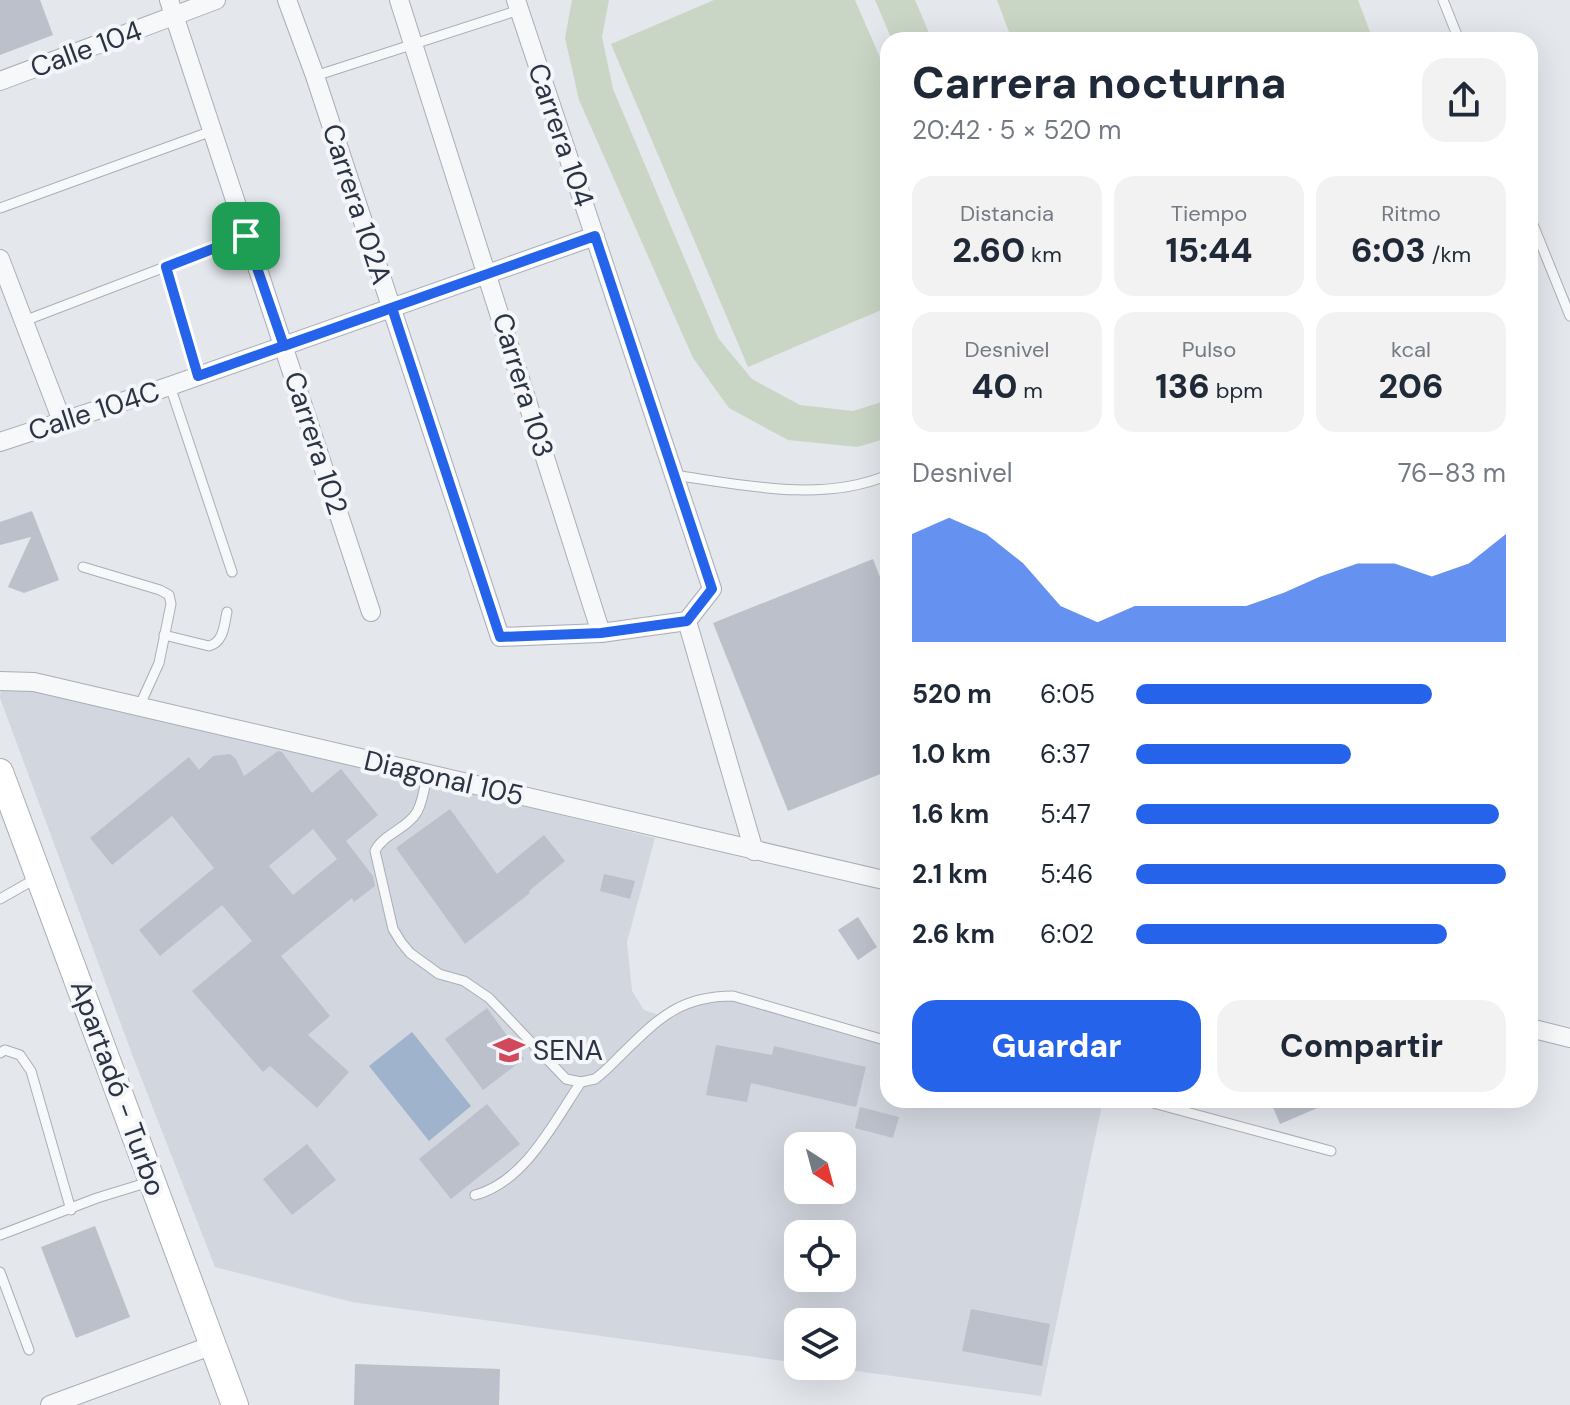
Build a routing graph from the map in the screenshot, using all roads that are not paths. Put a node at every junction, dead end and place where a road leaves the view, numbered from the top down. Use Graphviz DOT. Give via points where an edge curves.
graph roads {
  1 [pos="216,0"];
  2 [pos="287,0"];
  3 [pos="399,0"];
  4 [pos="1443,0"];
  5 [pos="517,5"];
  6 [pos="172,8"];
  7 [pos="1456,32"];
  8 [pos="414,46"];
  9 [pos="315,76"];
  10 [pos="0,81"];
  11 [pos="212,131"];
  12 [pos="0,208"];
  13 [pos="246,236"];
  14 [pos="595,236"];
  15 [pos="1538,237"];
  16 [pos="0,259"];
  17 [pos="488,273"];
  18 [pos="392,308"];
  19 [pos="1570,316"];
  20 [pos="24,321"];
  21 [pos="284,346"];
  22 [pos="170,386"];
  23 [pos="62,421"];
  24 [pos="0,442"];
  25 [pos="674,475"];
  26 [pos="880,478"];
  27 [pos="83,567"];
  28 [pos="232,572"];
  29 [pos="227,612"];
  30 [pos="371,612"];
  31 [pos="687,621"];
  32 [pos="601,633"];
  33 [pos="164,635"];
  34 [pos="0,681"];
  35 [pos="139,707"];
  36 [pos="427,774"];
  37 [pos="3,787"];
  38 [pos="754,851"];
  39 [pos="39,877"];
  40 [pos="880,879"];
  41 [pos="0,899"];
  42 [pos="1538,1030"];
  43 [pos="1570,1038"];
  44 [pos="880,1039"];
  45 [pos="0,1053"];
  46 [pos="581,1082"];
  47 [pos="1172,1108"];
  48 [pos="1331,1151"];
  49 [pos="152,1181"];
  50 [pos="475,1195"];
  51 [pos="71,1210"];
  52 [pos="0,1235"];
  53 [pos="0,1272"];
  54 [pos="213,1345"];
  55 [pos="29,1350"];
  56 [pos="50,1405"];
  57 [pos="235,1405"];
  1 -- 6 [label="street, Calle 104"];
  2 -- 9 [label="street, Carrera 102A"];
  3 -- 8 [label="street, Carrera 103"];
  4 -- 7 [label="lane"];
  5 -- 8 [label="lane"];
  5 -- 14 [label="street, Carrera 104"];
  6 -- 10 [label="street, Calle 104"];
  6 -- 11 [label="street, Carrera 102"];
  8 -- 9 [label="lane"];
  8 -- 17 [label="street, Carrera 103"];
  9 -- 18 [label="street, Carrera 102A"];
  11 -- 12 [label="lane"];
  11 -- 13 [label="street, Carrera 102"];
  13 -- 20 [label="lane"];
  13 -- 21 [label="street, Carrera 102"];
  14 -- 17 [label="street, Calle 104C"];
  14 -- 25 [label="street, Carrera 104"];
  15 -- 19 [label="lane"];
  16 -- 20 [label="street"];
  17 -- 18 [label="street, Calle 104C"];
  17 -- 32 [label="street, Carrera 103"];
  18 -- 21 [label="street, Calle 104C"];
  18 -- 32 [label="street, Carrera 102A" via="500,637"];
  20 -- 23 [label="street"];
  21 -- 22 [label="street, Calle 104C"];
  21 -- 30 [label="street, Carrera 102"];
  22 -- 23 [label="street, Calle 104C"];
  22 -- 28 [label="lane"];
  23 -- 24 [label="street, Calle 104C"];
  25 -- 26 [label="lane" via="801,490 864,485"];
  25 -- 31 [label="street, Carrera 104" via="712,589"];
  27 -- 33 [label="lane" via="169,595"];
  29 -- 33 [label="lane" via="215,645"];
  31 -- 32 [label="street"];
  31 -- 38 [label="street"];
  33 -- 35 [label="lane" via="159,663"];
  34 -- 35 [label="street, Diagonal 105" via="34,682"];
  35 -- 36 [label="street, Diagonal 105"];
  36 -- 38 [label="street, Diagonal 105"];
  36 -- 46 [label="lane" via="417,812 375,851 393,929 424,965 483,992 566,1079"];
  37 -- 39 [label="main road, Apartadó - Turbo"];
  38 -- 40 [label="street, Diagonal 105"];
  39 -- 41 [label="lane"];
  39 -- 49 [label="main road, Apartadó - Turbo"];
  42 -- 43 [label="street"];
  44 -- 46 [label="lane" via="733,996 714,996 667,1012 600,1075"];
  45 -- 51 [label="lane" via="20,1055 31,1071"];
  46 -- 50 [label="lane" via="522,1165 493,1189"];
  47 -- 48 [label="lane"];
  49 -- 51 [label="lane"];
  49 -- 54 [label="main road, Apartadó - Turbo"];
  51 -- 52 [label="lane"];
  53 -- 55 [label="lane"];
  54 -- 56 [label="street"];
  54 -- 57 [label="main road, Apartadó - Turbo"];
}
